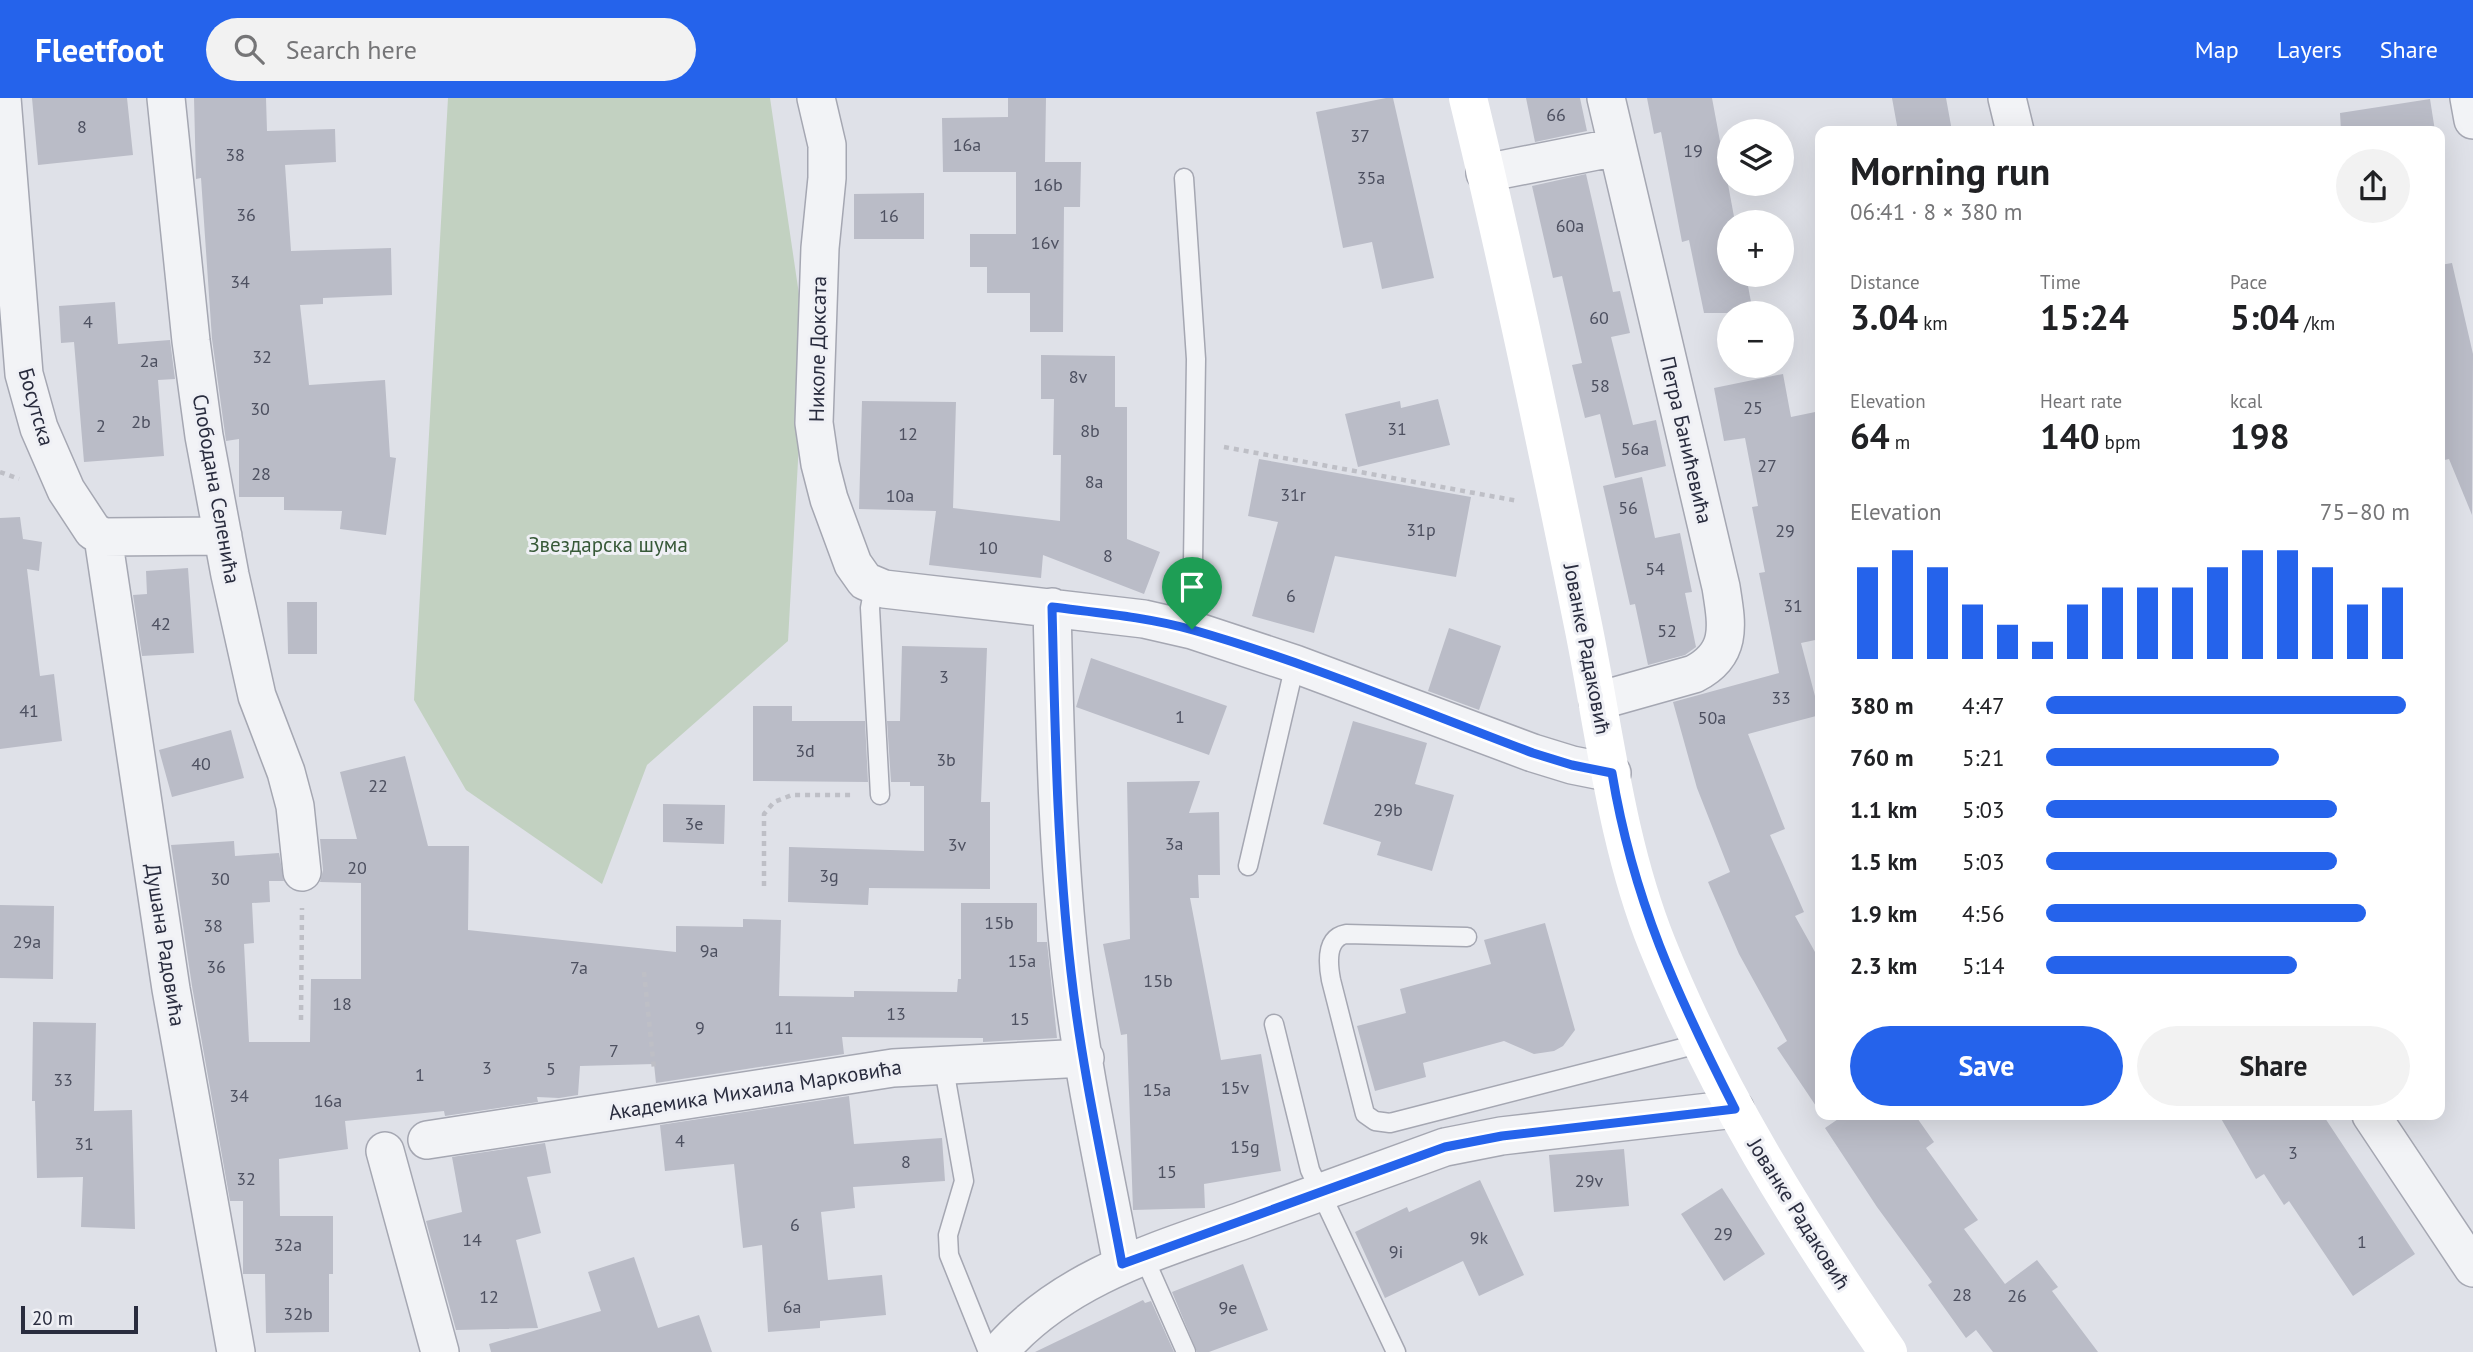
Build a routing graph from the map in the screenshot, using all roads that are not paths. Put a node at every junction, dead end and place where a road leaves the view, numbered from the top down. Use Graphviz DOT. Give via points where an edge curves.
graph roads {
  1 [pos="2,98"];
  2 [pos="166,98"];
  3 [pos="816,98"];
  4 [pos="1468,98"];
  5 [pos="1606,98"];
  6 [pos="2007,98"];
  7 [pos="2469,98"];
  8 [pos="2473,120"];
  9 [pos="2014,126"];
  10 [pos="1617,147"];
  11 [pos="1485,173"];
  12 [pos="1184,178"];
  13 [pos="223,536"];
  14 [pos="103,537"];
  15 [pos="874,587"];
  16 [pos="1052,607"];
  17 [pos="1192,629"];
  18 [pos="1295,664"];
  19 [pos="1598,701"];
  20 [pos="1612,773"];
  21 [pos="880,795"];
  22 [pos="1248,866"];
  23 [pos="302,872"];
  24 [pos="1467,937"];
  25 [pos="1275,1024"];
  26 [pos="1702,1043"];
  27 [pos="1084,1058"];
  28 [pos="943,1063"];
  29 [pos="1735,1109"];
  30 [pos="2374,1120"];
  31 [pos="427,1140"];
  32 [pos="385,1151"];
  33 [pos="1320,1192"];
  34 [pos="1133,1260"];
  35 [pos="2473,1268"];
  36 [pos="236,1352"];
  37 [pos="440,1352"];
  38 [pos="988,1352"];
  39 [pos="999,1352"];
  40 [pos="1186,1352"];
  41 [pos="1396,1352"];
  42 [pos="1888,1352"];
  1 -- 14 [label="street, Босутска" via="24,374 39,428 66,490 93,531"];
  2 -- 13 [label="street, Слободана Селенића" via="191,341"];
  3 -- 15 [label="street, Николе Доксата" via="827,145 827,178 814,423 829,499 849,555 859,575"];
  4 -- 11 [label="main road, Јованке Радаковић"];
  5 -- 10 [label="street, Петра Банићевића"];
  6 -- 9 [label="street"];
  7 -- 8 [label="street"];
  10 -- 11 [label="street"];
  10 -- 19 [label="street, Петра Банићевића" via="1727,623 1717,658 1707,667"];
  11 -- 19 [label="main road, Јованке Радаковић"];
  12 -- 17 [label="lane" via="1196,359"];
  13 -- 14 [label="street"];
  13 -- 23 [label="street, Слободана Селенића" via="257,696 295,806"];
  14 -- 36 [label="street, Душана Радовића" via="171,989"];
  15 -- 16 [label="street"];
  15 -- 21 [label="lane" via="870,608"];
  16 -- 17 [label="street"];
  16 -- 27 [label="street" via="1058,831 1071,976"];
  17 -- 18 [label="street"];
  18 -- 20 [label="street" via="1533,753"];
  18 -- 22 [label="lane"];
  19 -- 20 [label="main road, Јованке Радаковић"];
  20 -- 26 [label="main road, Јованке Радаковић" via="1638,890"];
  24 -- 26 [label="lane" via="1346,934 1332,943 1331,980 1365,1114 1376,1121 1390,1123"];
  25 -- 33 [label="lane" via="1304,1151"];
  26 -- 29 [label="main road, Јованке Радаковић"];
  27 -- 28 [label="street, Академика Михаила Марковића"];
  27 -- 34 [label="street"];
  28 -- 31 [label="street, Академика Михаила Марковића"];
  28 -- 38 [label="lane" via="964,1181 948,1235 949,1255"];
  29 -- 33 [label="street" via="1482,1138"];
  29 -- 42 [label="main road, Јованке Радаковић" via="1803,1225"];
  30 -- 35 [label="street"];
  32 -- 37 [label="street"];
  33 -- 34 [label="street"];
  33 -- 41 [label="lane"];
  34 -- 39 [label="street" via="1061,1297"];
  34 -- 40 [label="lane"];
}
